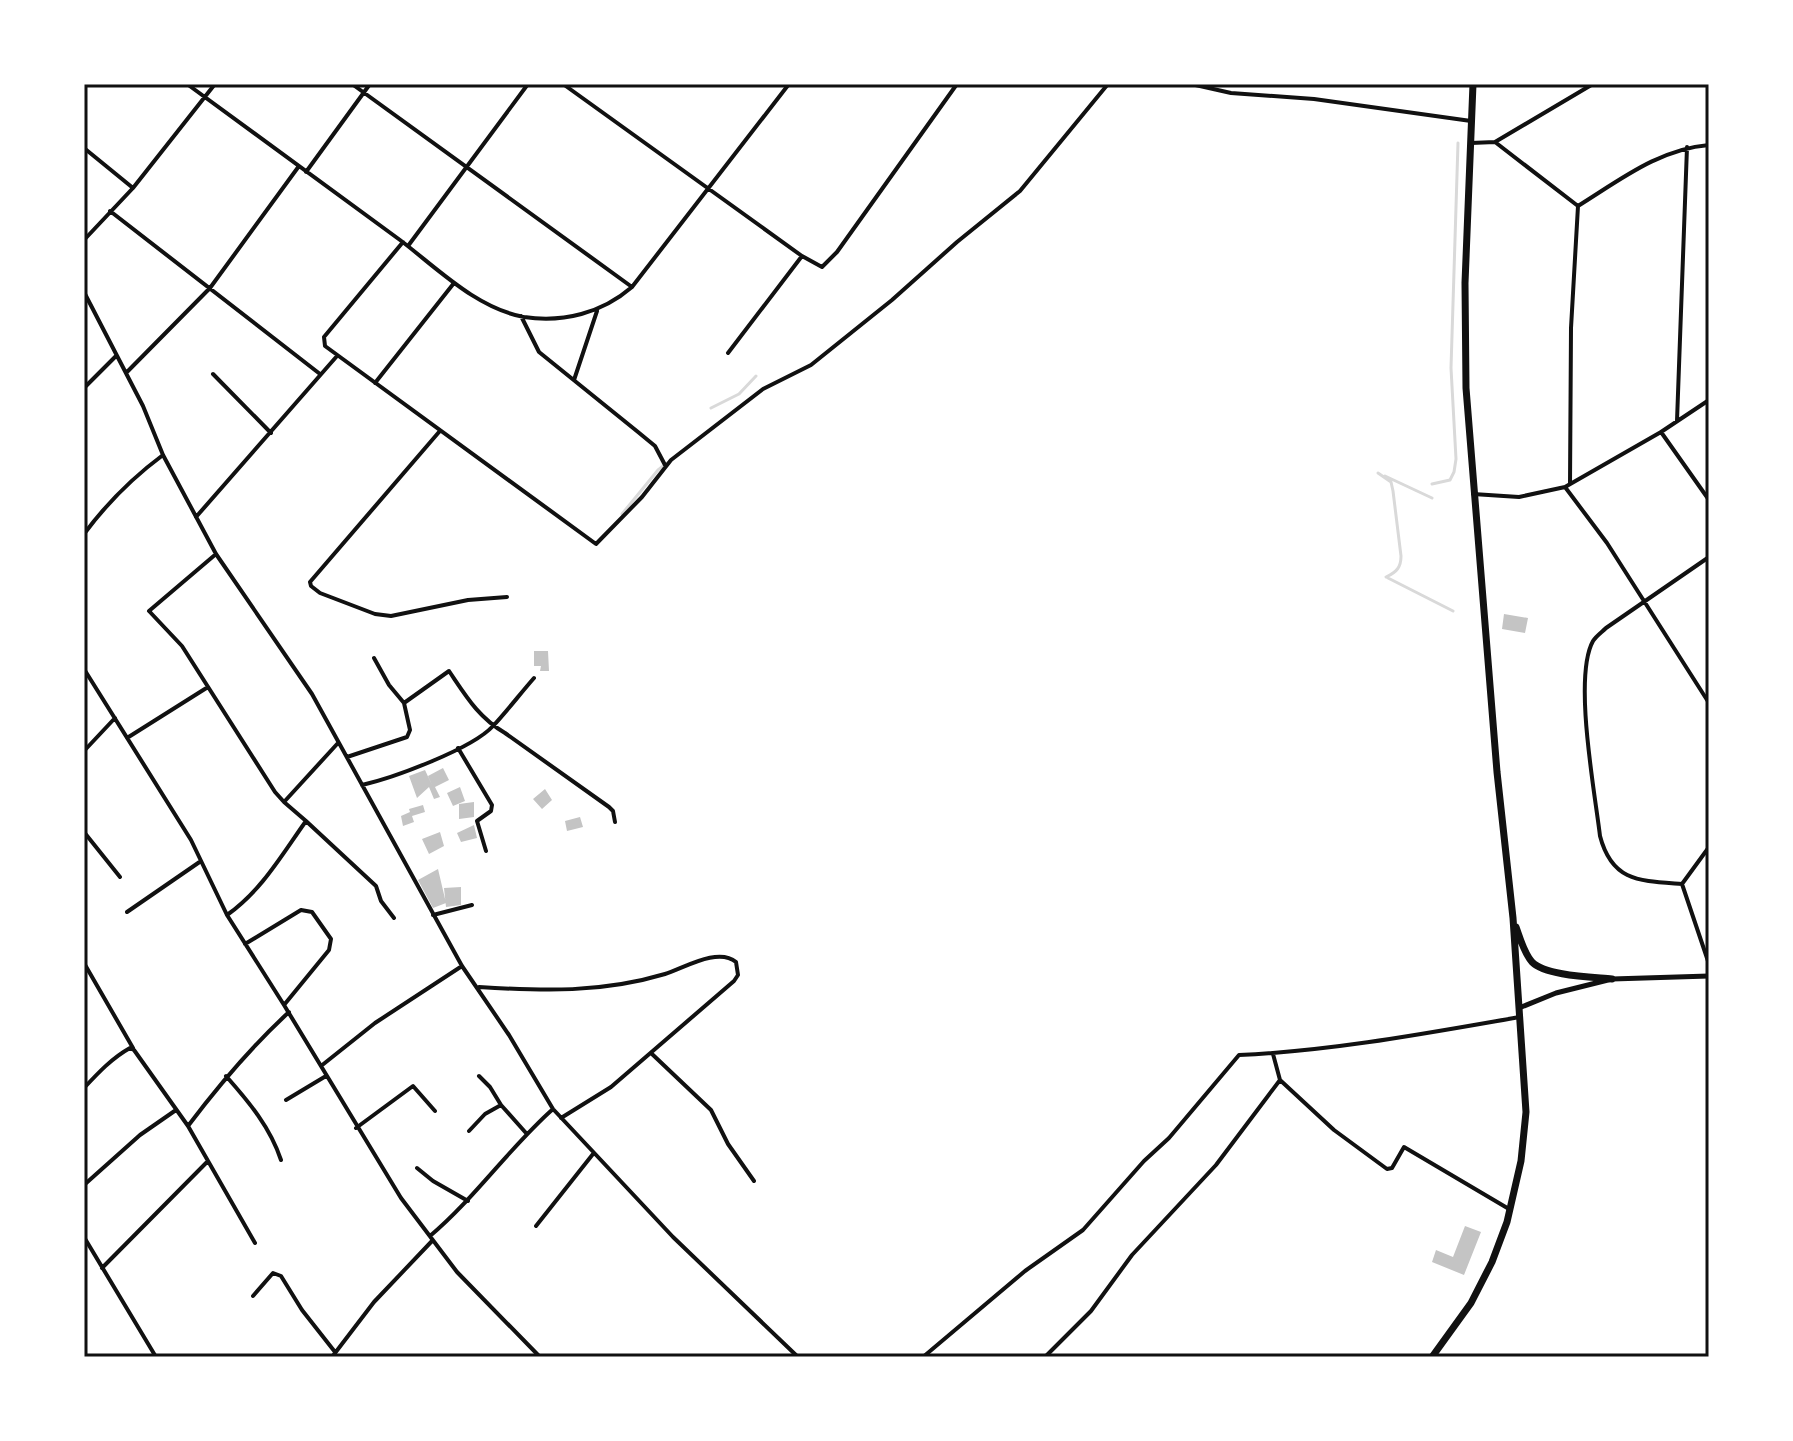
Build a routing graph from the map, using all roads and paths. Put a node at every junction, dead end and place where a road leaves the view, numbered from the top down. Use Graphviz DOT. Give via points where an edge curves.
graph roads {
  1 [pos="187,84"];
  2 [pos="215,84"];
  3 [pos="352,84"];
  4 [pos="370,84"];
  5 [pos="528,84"];
  6 [pos="563,84"];
  7 [pos="789,84"];
  8 [pos="957,84"];
  9 [pos="1108,84"];
  10 [pos="1191,84"];
  11 [pos="1473,84"];
  12 [pos="1593,84"];
  13 [pos="364,93"];
  14 [pos="205,97"];
  15 [pos="1471,121"];
  16 [pos="1495,142"];
  17 [pos="1471,143"];
  18 [pos="1709,145"];
  19 [pos="1687,147"];
  20 [pos="84,148"];
  21 [pos="299,166"];
  22 [pos="466,169"];
  23 [pos="306,172"];
  24 [pos="133,188"];
  25 [pos="709,189"];
  26 [pos="1578,206"];
  27 [pos="110,211"];
  28 [pos="84,240"];
  29 [pos="405,244"];
  30 [pos="802,256"];
  31 [pos="454,283"];
  32 [pos="632,287"];
  33 [pos="210,288"];
  34 [pos="84,292"];
  35 [pos="597,311"];
  36 [pos="521,316"];
  37 [pos="728,353"];
  38 [pos="116,355"];
  39 [pos="337,356"];
  40 [pos="126,373"];
  41 [pos="213,374"];
  42 [pos="320,374"];
  43 [pos="574,380"];
  44 [pos="375,383"];
  45 [pos="84,388"];
  46 [pos="1709,400"];
  47 [pos="1677,421"];
  48 [pos="439,432"];
  49 [pos="1661,432"];
  50 [pos="271,433"];
  51 [pos="163,455"];
  52 [pos="665,465"];
  53 [pos="1568,485"];
  54 [pos="1473,494"];
  55 [pos="1709,500"];
  56 [pos="196,518"];
  57 [pos="84,534"];
  58 [pos="216,554"];
  59 [pos="1709,557"];
  60 [pos="507,597"];
  61 [pos="1644,602"];
  62 [pos="374,658"];
  63 [pos="84,669"];
  64 [pos="534,678"];
  65 [pos="208,687"];
  66 [pos="404,703"];
  67 [pos="1709,703"];
  68 [pos="115,718"];
  69 [pos="492,727"];
  70 [pos="127,738"];
  71 [pos="339,742"];
  72 [pos="458,748"];
  73 [pos="84,751"];
  74 [pos="347,757"];
  75 [pos="362,785"];
  76 [pos="284,802"];
  77 [pos="306,821"];
  78 [pos="615,822"];
  79 [pos="84,832"];
  80 [pos="1709,847"];
  81 [pos="486,851"];
  82 [pos="201,861"];
  83 [pos="120,877"];
  84 [pos="1682,884"];
  85 [pos="472,905"];
  86 [pos="127,912"];
  87 [pos="227,915"];
  88 [pos="433,915"];
  89 [pos="394,918"];
  90 [pos="1513,918"];
  91 [pos="245,944"];
  92 [pos="84,963"];
  93 [pos="1709,964"];
  94 [pos="462,966"];
  95 [pos="1709,976"];
  96 [pos="1612,979"];
  97 [pos="478,987"];
  98 [pos="284,1005"];
  99 [pos="289,1012"];
  100 [pos="1520,1012"];
  101 [pos="134,1050"];
  102 [pos="652,1054"];
  103 [pos="1273,1054"];
  104 [pos="320,1066"];
  105 [pos="226,1076"];
  106 [pos="326,1076"];
  107 [pos="479,1076"];
  108 [pos="1280,1080"];
  109 [pos="84,1088"];
  110 [pos="286,1100"];
  111 [pos="501,1105"];
  112 [pos="553,1109"];
  113 [pos="176,1110"];
  114 [pos="435,1111"];
  115 [pos="561,1118"];
  116 [pos="188,1126"];
  117 [pos="356,1128"];
  118 [pos="469,1131"];
  119 [pos="526,1133"];
  120 [pos="593,1154"];
  121 [pos="281,1160"];
  122 [pos="208,1161"];
  123 [pos="417,1168"];
  124 [pos="754,1181"];
  125 [pos="84,1185"];
  126 [pos="468,1201"];
  127 [pos="1511,1210"];
  128 [pos="536,1226"];
  129 [pos="84,1239"];
  130 [pos="431,1239"];
  131 [pos="255,1243"];
  132 [pos="102,1268"];
  133 [pos="253,1296"];
  134 [pos="334,1354"];
  135 [pos="156,1357"];
  136 [pos="540,1357"];
  137 [pos="798,1357"];
  138 [pos="923,1357"];
  139 [pos="1045,1357"];
  140 [pos="1432,1357"];
  1 -- 14 [label="street"];
  2 -- 14 [label="street"];
  3 -- 13 [label="street"];
  4 -- 13 [label="street"];
  5 -- 22 [label="street"];
  6 -- 25 [label="street"];
  7 -- 25 [label="street"];
  8 -- 30 [label="street" via="830,261 818,266"];
  9 -- 52 [label="street" via="1020,191 811,365 763,389"];
  10 -- 15 [label="street"];
  11 -- 15 [label="main road"];
  12 -- 16 [label="street"];
  13 -- 22 [label="street"];
  13 -- 23 [label="street"];
  14 -- 21 [label="street"];
  14 -- 24 [label="street"];
  15 -- 17 [label="main road"];
  16 -- 17 [label="street"];
  16 -- 26 [label="street"];
  17 -- 54 [label="main road" via="1465,329"];
  18 -- 19 [label="street"];
  19 -- 26 [label="street" via="1661,155"];
  19 -- 47 [label="street"];
  20 -- 24 [label="street"];
  21 -- 23 [label="street"];
  21 -- 33 [label="street"];
  22 -- 29 [label="street"];
  22 -- 32 [label="street"];
  23 -- 29 [label="street"];
  24 -- 27 [label="street"];
  25 -- 30 [label="street"];
  25 -- 32 [label="street"];
  26 -- 53 [label="street"];
  27 -- 28 [label="street"];
  27 -- 33 [label="street"];
  29 -- 31 [label="street"];
  29 -- 39 [label="street" via="324,337 325,346"];
  30 -- 37 [label="street"];
  31 -- 36 [label="street"];
  31 -- 44 [label="street"];
  32 -- 35 [label="street"];
  33 -- 40 [label="street"];
  33 -- 42 [label="street"];
  34 -- 38 [label="street"];
  35 -- 36 [label="street" via="554,318"];
  35 -- 43 [label="street"];
  36 -- 43 [label="street" via="539,352"];
  38 -- 40 [label="street"];
  38 -- 45 [label="street"];
  39 -- 42 [label="street"];
  39 -- 44 [label="street"];
  40 -- 51 [label="street"];
  41 -- 50 [label="street"];
  42 -- 50 [label="street"];
  43 -- 52 [label="street" via="655,446"];
  44 -- 48 [label="street"];
  46 -- 47 [label="street"];
  47 -- 49 [label="street"];
  48 -- 52 [label="street" via="596,544"];
  48 -- 60 [label="street" via="311,586 391,616"];
  49 -- 53 [label="street"];
  49 -- 55 [label="street"];
  50 -- 56 [label="street"];
  51 -- 56 [label="street"];
  51 -- 57 [label="street" via="132,478"];
  53 -- 54 [label="street" via="1519,497"];
  53 -- 61 [label="street"];
  54 -- 90 [label="main road"];
  56 -- 58 [label="street"];
  58 -- 65 [label="street" via="149,609"];
  58 -- 71 [label="street"];
  59 -- 61 [label="street"];
  61 -- 67 [label="street"];
  61 -- 84 [label="street" via="1594,639 1586,666 1600,836 1612,865 1621,872"];
  62 -- 66 [label="street"];
  63 -- 68 [label="street"];
  64 -- 69 [label="street"];
  65 -- 70 [label="street"];
  65 -- 76 [label="street"];
  66 -- 69 [label="street" via="449,671"];
  66 -- 74 [label="street" via="410,734"];
  68 -- 70 [label="street"];
  68 -- 73 [label="street"];
  69 -- 72 [label="street"];
  69 -- 78 [label="street" via="609,807"];
  70 -- 82 [label="street"];
  71 -- 74 [label="street"];
  71 -- 76 [label="street"];
  72 -- 75 [label="street"];
  72 -- 81 [label="street" via="492,805 477,821"];
  74 -- 75 [label="street"];
  75 -- 88 [label="street"];
  76 -- 77 [label="street"];
  77 -- 87 [label="street" via="266,880"];
  77 -- 89 [label="street" via="376,886"];
  79 -- 83 [label="street"];
  80 -- 84 [label="street"];
  82 -- 86 [label="street"];
  82 -- 87 [label="street"];
  84 -- 93 [label="street"];
  85 -- 88 [label="street"];
  87 -- 91 [label="street"];
  88 -- 94 [label="street"];
  90 -- 96 [label="main road" via="1529,958 1539,967"];
  90 -- 100 [label="main road"];
  91 -- 98 [label="street"];
  91 -- 98 [label="street" via="301,910 312,912 331,939 329,950"];
  92 -- 101 [label="street"];
  94 -- 97 [label="street"];
  94 -- 104 [label="street"];
  95 -- 96 [label="street"];
  96 -- 100 [label="street" via="1556,993"];
  97 -- 102 [label="street" via="563,992 628,984 709,958 736,962 734,981"];
  97 -- 112 [label="street"];
  98 -- 99 [label="street"];
  99 -- 104 [label="street"];
  99 -- 105 [label="street"];
  100 -- 103 [label="street" via="1439,1032"];
  100 -- 127 [label="main road" via="1526,1112"];
  101 -- 109 [label="street" via="100,1070"];
  101 -- 113 [label="street"];
  102 -- 115 [label="street"];
  102 -- 124 [label="street" via="711,1110"];
  103 -- 108 [label="street"];
  103 -- 138 [label="street" via="1239,1055 1083,1230"];
  104 -- 106 [label="street"];
  105 -- 116 [label="street"];
  105 -- 121 [label="street" via="257,1112"];
  106 -- 110 [label="street"];
  106 -- 117 [label="street"];
  107 -- 111 [label="street"];
  108 -- 127 [label="street" via="1387,1169 1404,1147"];
  108 -- 139 [label="street" via="1216,1165"];
  111 -- 118 [label="street"];
  111 -- 119 [label="street"];
  112 -- 115 [label="street"];
  112 -- 119 [label="street"];
  113 -- 116 [label="street"];
  113 -- 125 [label="street"];
  114 -- 117 [label="street" via="413,1086"];
  115 -- 120 [label="street"];
  116 -- 122 [label="street"];
  117 -- 130 [label="street"];
  119 -- 126 [label="street"];
  120 -- 128 [label="street"];
  120 -- 137 [label="street"];
  122 -- 131 [label="street"];
  122 -- 132 [label="street"];
  123 -- 126 [label="street"];
  126 -- 130 [label="street"];
  127 -- 140 [label="main road" via="1471,1303"];
  129 -- 132 [label="street"];
  130 -- 134 [label="street"];
  130 -- 136 [label="street"];
  132 -- 135 [label="street"];
  133 -- 134 [label="street" via="273,1273 281,1276"];
}
